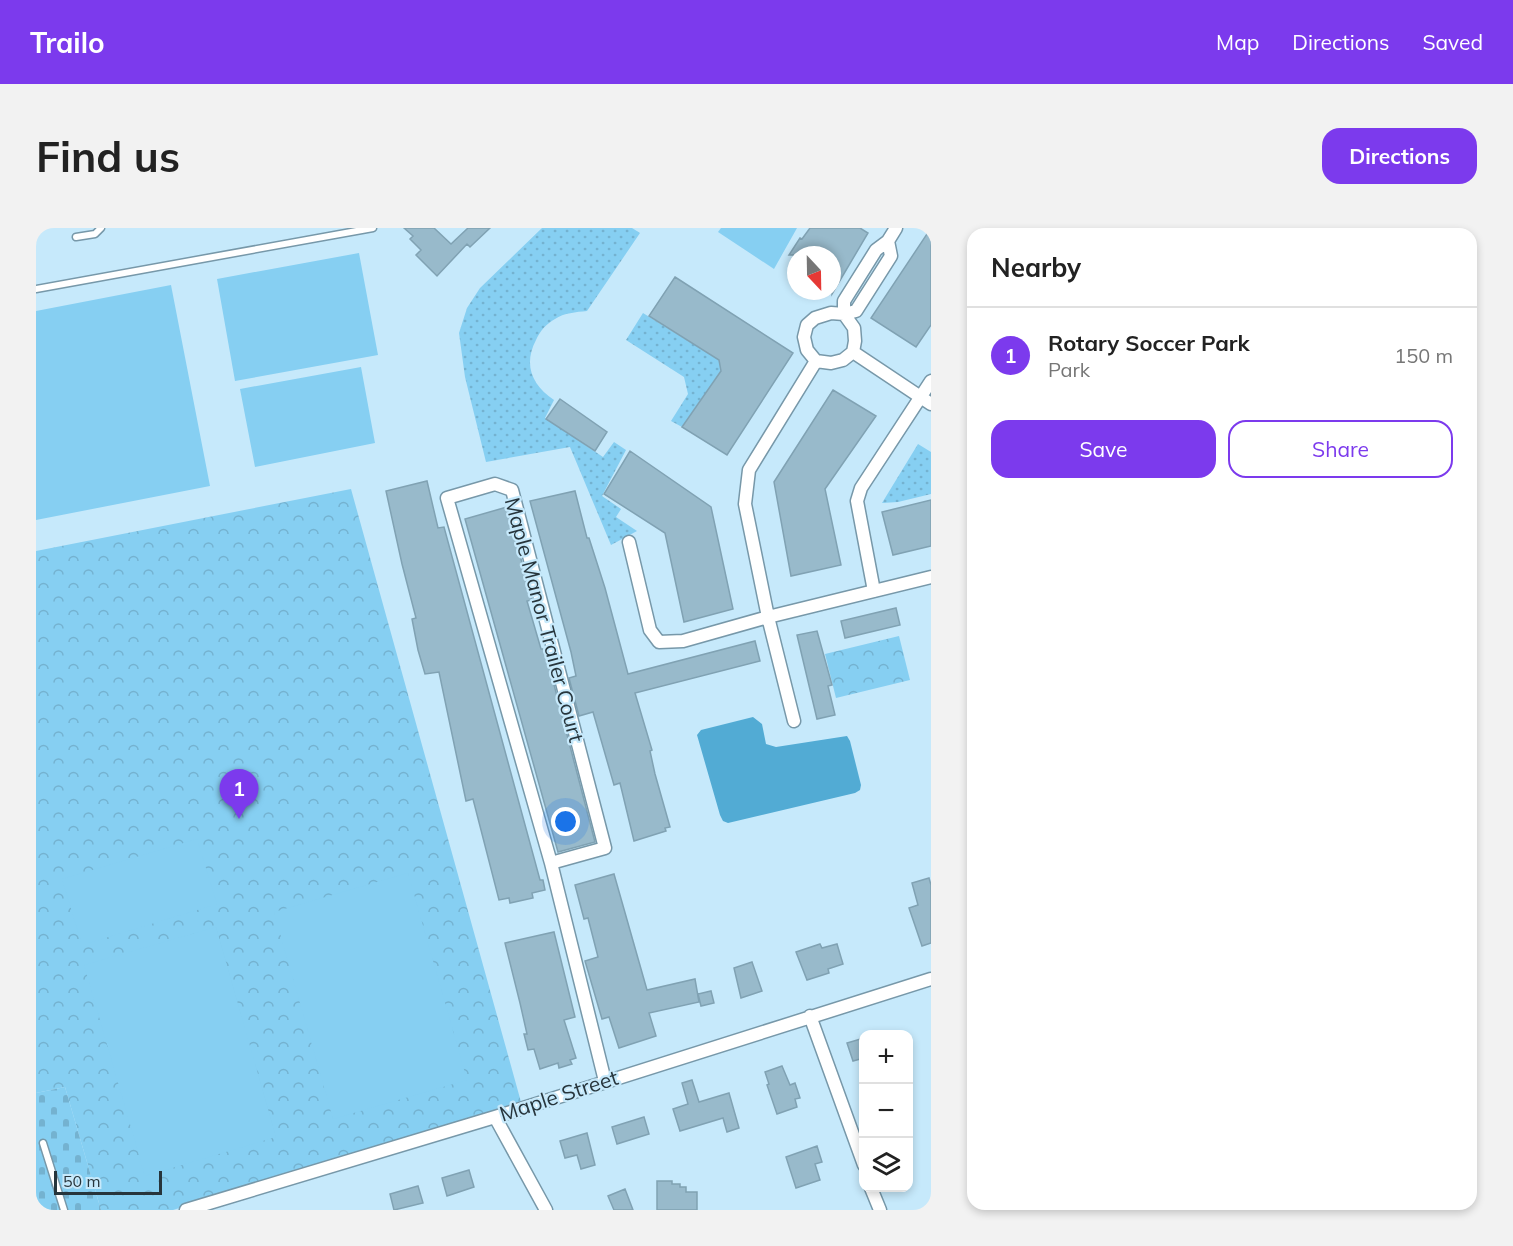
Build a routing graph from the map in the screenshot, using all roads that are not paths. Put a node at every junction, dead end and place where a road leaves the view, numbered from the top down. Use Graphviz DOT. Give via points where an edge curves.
graph roads {
  1 [pos="101,228"];
  2 [pos="373,228"];
  3 [pos="896,228"];
  4 [pos="76,237"];
  5 [pos="36,289"];
  6 [pos="845,313"];
  7 [pos="853,352"];
  8 [pos="816,360"];
  9 [pos="931,381"];
  10 [pos="926,401"];
  11 [pos="629,542"];
  12 [pos="931,577"];
  13 [pos="874,591"];
  14 [pos="768,617"];
  15 [pos="794,721"];
  16 [pos="551,863"];
  17 [pos="931,979"];
  18 [pos="810,1016"];
  19 [pos="605,1081"];
  20 [pos="495,1117"];
  21 [pos="44,1143"];
  22 [pos="859,1151"];
  23 [pos="873,1192"];
  24 [pos="64,1210"];
  25 [pos="186,1210"];
  26 [pos="546,1210"];
  27 [pos="879,1210"];
  1 -- 4 [label="lane" via="95,234"];
  2 -- 5 [label="lane"];
  3 -- 6 [label="street" via="876,250 844,301"];
  6 -- 7 [label="street" via="854,328"];
  6 -- 8 [label="street" via="815,318 807,325 807,350"];
  7 -- 8 [label="street" via="831,363"];
  7 -- 10 [label="street"];
  8 -- 14 [label="street" via="749,470 745,504"];
  9 -- 10 [label="street"];
  10 -- 13 [label="street" via="861,488 857,501"];
  11 -- 14 [label="street" via="650,630 659,642 683,641"];
  12 -- 13 [label="street"];
  13 -- 14 [label="street"];
  14 -- 15 [label="street"];
  16 -- 16 [label="street, Maple Manor Trailer Court" via="447,498 495,484 512,490 606,848"];
  16 -- 19 [label="street, Maple Manor Trailer Court"];
  17 -- 18 [label="street, Maple Street"];
  18 -- 19 [label="street, Maple Street"];
  18 -- 22 [label="street"];
  19 -- 20 [label="street, Maple Street"];
  20 -- 25 [label="street, Maple Street"];
  20 -- 26 [label="street"];
  21 -- 24 [label="lane"];
  23 -- 27 [label="street"];
}
